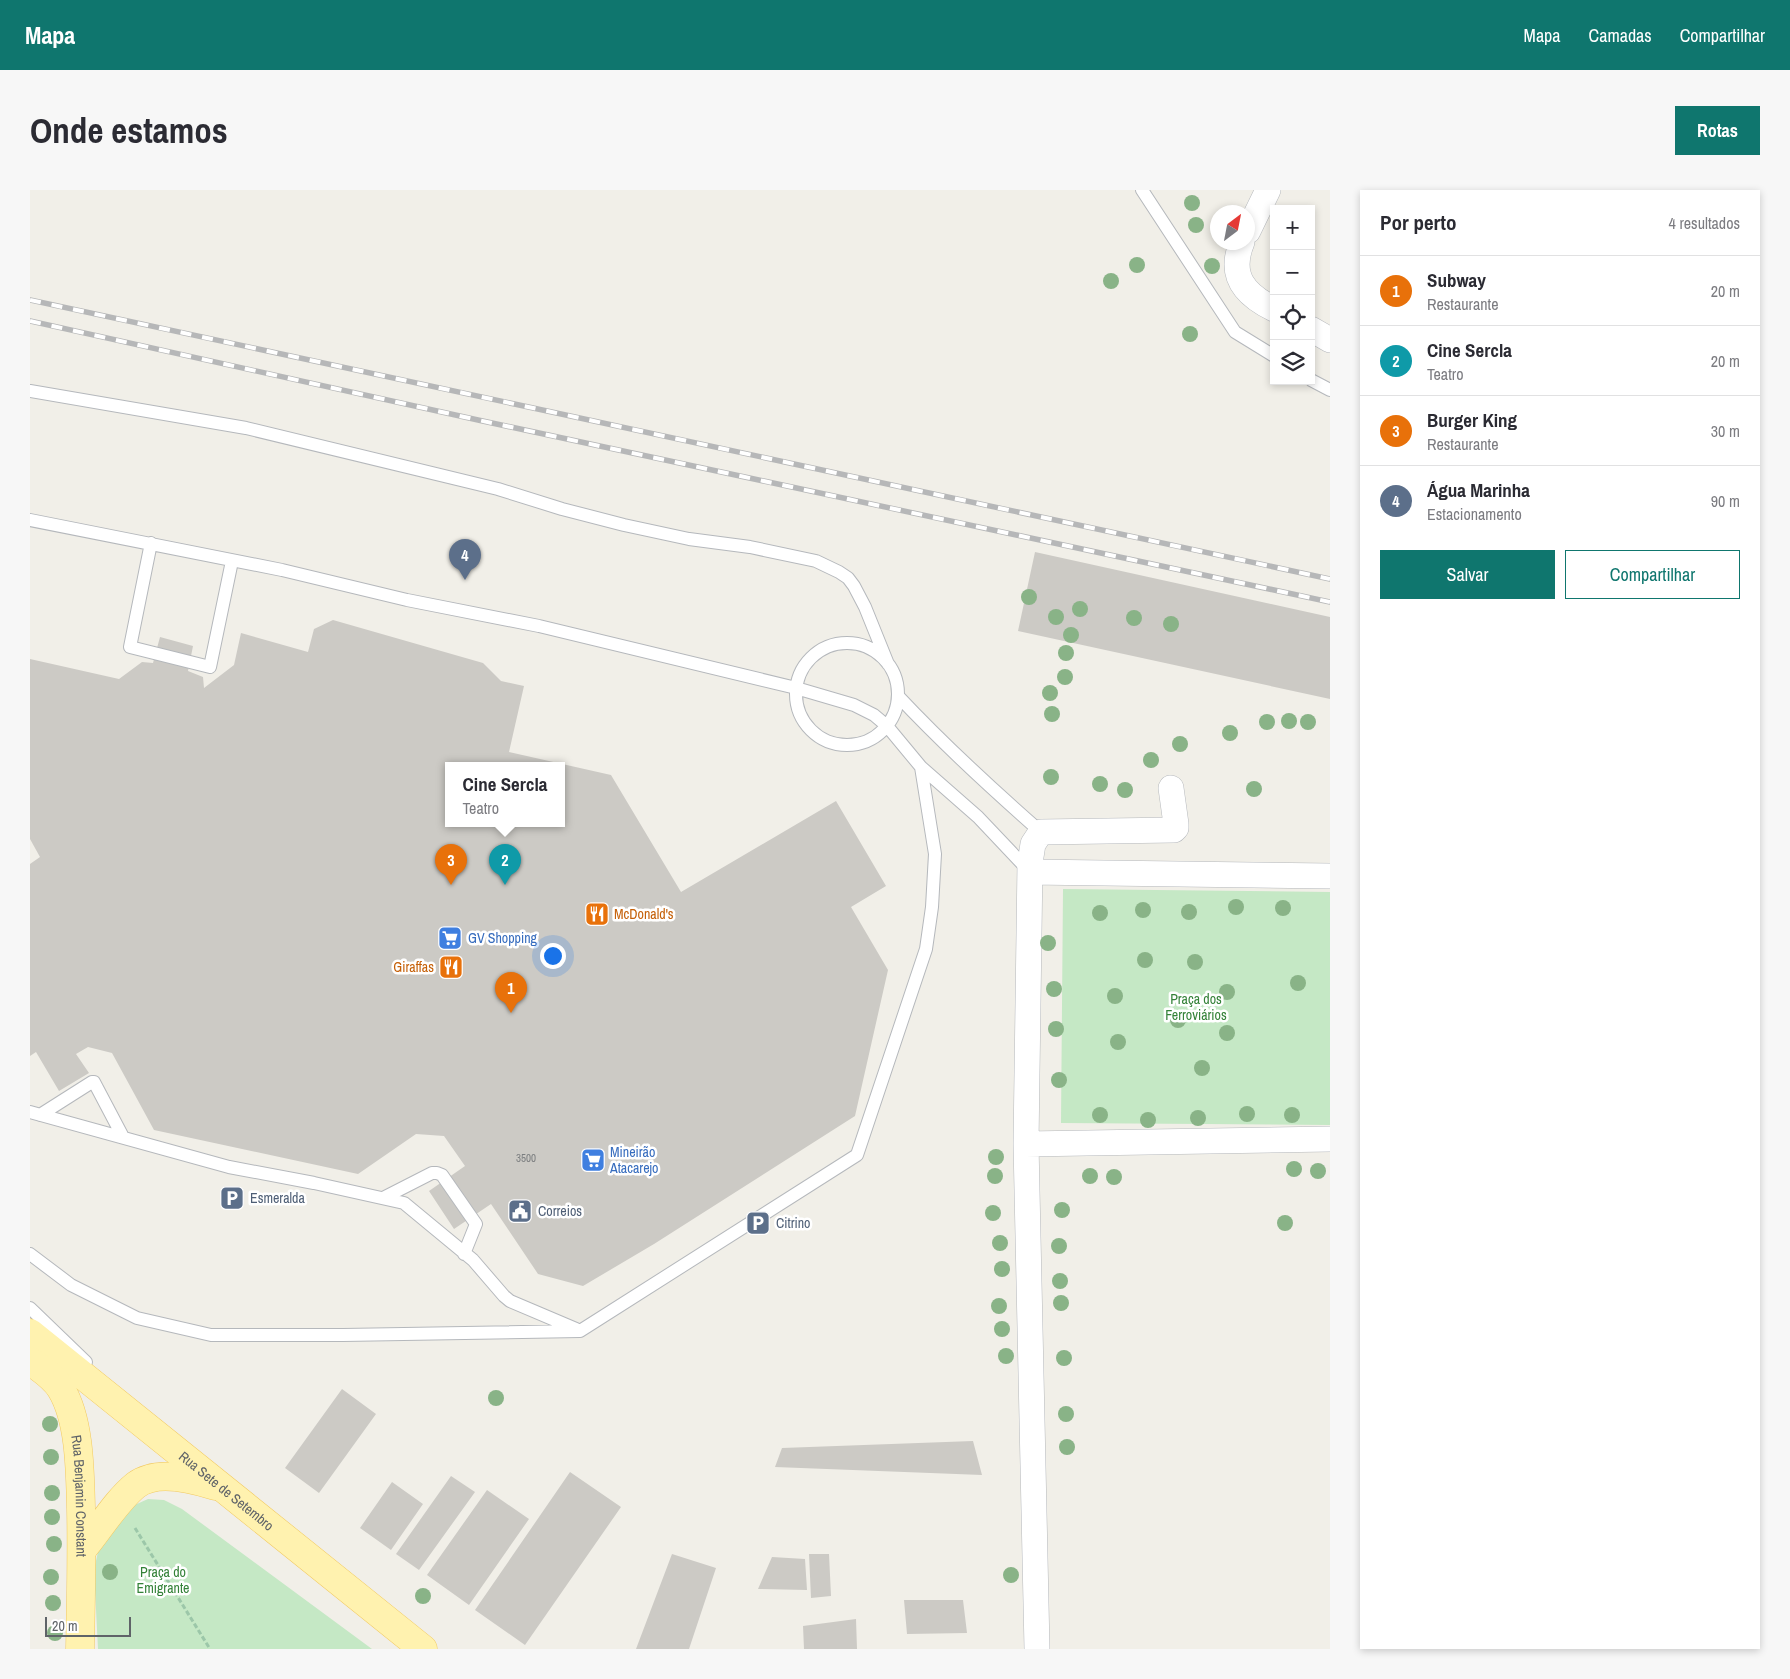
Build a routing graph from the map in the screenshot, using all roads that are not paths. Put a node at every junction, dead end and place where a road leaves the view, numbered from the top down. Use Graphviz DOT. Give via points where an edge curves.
graph roads {
  1 [pos="1142,190"];
  2 [pos="1268,190"];
  3 [pos="1255,217"];
  4 [pos="1241,250"];
  5 [pos="1270,307"];
  6 [pos="1315,331"];
  7 [pos="1330,340"];
  8 [pos="1270,354"];
  9 [pos="1315,382"];
  10 [pos="1330,390"];
  11 [pos="30,391"];
  12 [pos="30,520"];
  13 [pos="151,543"];
  14 [pos="232,561"];
  15 [pos="888,664"];
  16 [pos="796,688"];
  17 [pos="898,696"];
  18 [pos="887,726"];
  19 [pos="921,767"];
  20 [pos="1172,788"];
  21 [pos="1041,832"];
  22 [pos="1030,872"];
  23 [pos="1330,876"];
  24 [pos="35,1114"];
  25 [pos="122,1137"];
  26 [pos="1330,1139"];
  27 [pos="1026,1144"];
  28 [pos="383,1198"];
  29 [pos="30,1254"];
  30 [pos="464,1254"];
  31 [pos="30,1308"];
  32 [pos="580,1331"];
  33 [pos="30,1333"];
  34 [pos="30,1361"];
  35 [pos="165,1442"];
  36 [pos="224,1489"];
  37 [pos="82,1550"];
  38 [pos="80,1649"];
  39 [pos="423,1649"];
  40 [pos="1037,1649"];
  1 -- 8 [label="lane" via="1235,332"];
  2 -- 3 [label="street"];
  4 -- 5 [label="street" via="1238,266 1245,290"];
  6 -- 7 [label="street"];
  9 -- 10 [label="lane"];
  11 -- 15 [label="lane" via="246,428 489,487 624,525 689,539 750,546 816,561 839,572 854,586"];
  12 -- 13 [label="lane"];
  13 -- 14 [label="lane"];
  13 -- 14 [label="lane" via="130,647 210,667"];
  14 -- 16 [label="lane" via="539,626"];
  15 -- 16 [label="lane" via="875,652 859,645 842,643 825,648 812,657 801,671"];
  15 -- 17 [label="lane" via="896,679"];
  16 -- 18 [label="lane" via="866,710"];
  16 -- 18 [label="lane" via="801,717 821,738 835,744 864,743"];
  17 -- 18 [label="lane" via="895,712"];
  17 -- 21 [label="lane" via="986,784"];
  18 -- 19 [label="lane"];
  19 -- 22 [label="lane" via="978,817"];
  19 -- 32 [label="lane" via="935,854 927,940 857,1155"];
  20 -- 21 [label="street" via="1174,830"];
  21 -- 22 [label="street" via="1033,844"];
  22 -- 23 [label="street"];
  22 -- 27 [label="street"];
  24 -- 25 [label="lane"];
  24 -- 25 [label="lane" via="94,1082"];
  25 -- 28 [label="lane" via="229,1167"];
  26 -- 27 [label="street"];
  27 -- 40 [label="street"];
  28 -- 30 [label="lane" via="404,1203"];
  28 -- 30 [label="lane" via="432,1173 442,1175 476,1224"];
  29 -- 32 [label="lane" via="71,1285 137,1318 211,1335"];
  30 -- 32 [label="lane" via="510,1301"];
  31 -- 35 [label="lane"];
  33 -- 35 [label="main road, Rua Sete de Setembro"];
  34 -- 37 [label="main road, Rua Benjamin Constant" via="57,1383 70,1412 80,1455"];
  35 -- 36 [label="main road, Rua Sete de Setembro"];
  36 -- 37 [label="main road" via="172,1476 145,1480 118,1504"];
  36 -- 39 [label="main road, Rua Sete de Setembro"];
  37 -- 38 [label="main road, Rua Benjamin Constant"];
}
